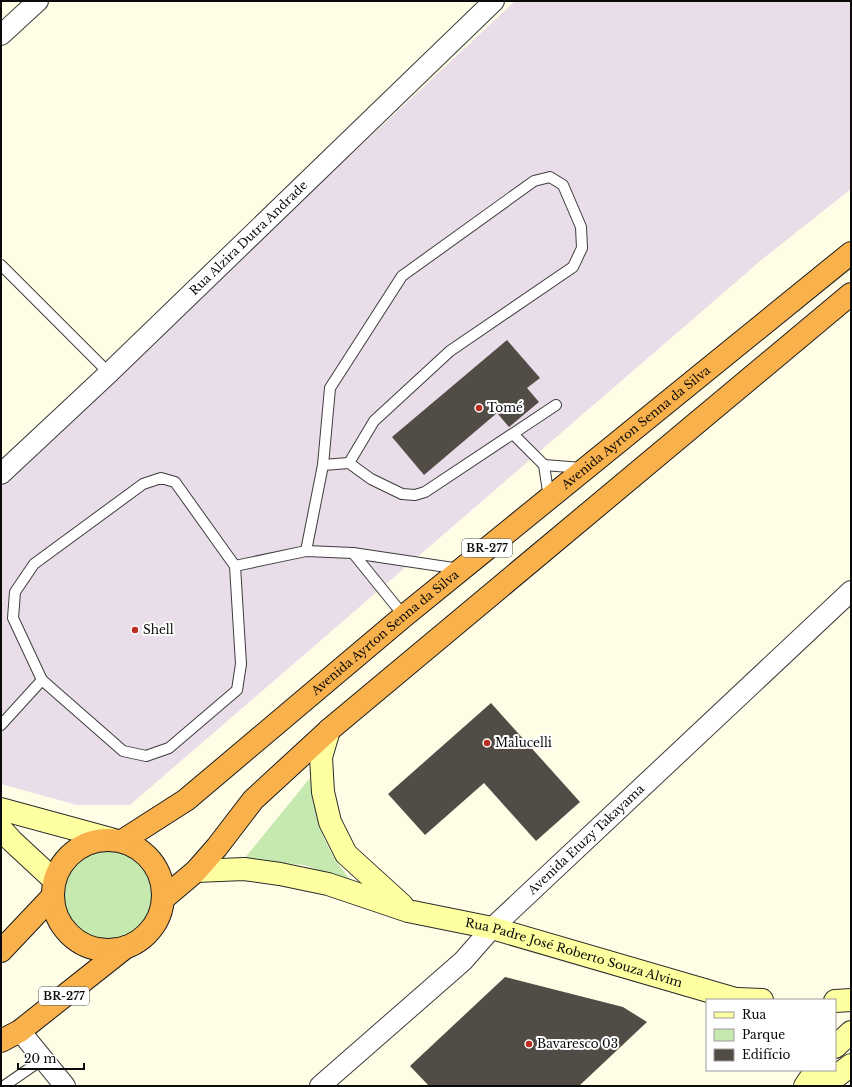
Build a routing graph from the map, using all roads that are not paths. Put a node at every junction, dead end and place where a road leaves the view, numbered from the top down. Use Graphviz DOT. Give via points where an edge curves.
graph roads {
  1 [pos="38,1"];
  2 [pos="483,5"];
  3 [pos="1,35"];
  4 [pos="851,253"];
  5 [pos="1,265"];
  6 [pos="851,294"];
  7 [pos="109,373"];
  8 [pos="556,405"];
  9 [pos="512,434"];
  10 [pos="349,463"];
  11 [pos="323,465"];
  12 [pos="544,465"];
  13 [pos="586,468"];
  14 [pos="1,474"];
  15 [pos="549,498"];
  16 [pos="306,551"];
  17 [pos="353,553"];
  18 [pos="235,566"];
  19 [pos="462,569"];
  20 [pos="851,591"];
  21 [pos="404,616"];
  22 [pos="42,680"];
  23 [pos="1,725"];
  24 [pos="329,730"];
  25 [pos="1,809"];
  26 [pos="1,829"];
  27 [pos="116,840"];
  28 [pos="196,871"];
  29 [pos="53,888"];
  30 [pos="164,898"];
  31 [pos="408,911"];
  32 [pos="492,928"];
  33 [pos="126,947"];
  34 [pos="1,950"];
  35 [pos="735,999"];
  36 [pos="851,1000"];
  37 [pos="836,1001"];
  38 [pos="20,1031"];
  39 [pos="851,1032"];
  40 [pos="1,1041"];
  41 [pos="836,1046"];
  42 [pos="44,1060"];
  43 [pos="851,1065"];
  44 [pos="815,1071"];
  45 [pos="4,1086"];
  46 [pos="65,1086"];
  47 [pos="320,1086"];
  48 [pos="805,1086"];
  49 [pos="824,1086"];
  1 -- 3 [label="street"];
  2 -- 7 [label="street, Rua Alzira Dutra Andrade"];
  4 -- 13 [label="highway, Avenida Ayrton Senna da Silva / BR-277"];
  5 -- 7 [label="lane"];
  6 -- 24 [label="highway, BR-277"];
  7 -- 14 [label="street, Rua Alzira Dutra Andrade"];
  8 -- 9 [label="lane"];
  9 -- 10 [label="lane" via="425,492 415,495 402,494 371,479"];
  9 -- 12 [label="lane"];
  10 -- 11 [label="lane"];
  10 -- 11 [label="lane" via="374,421 450,351 573,267 582,248 581,228 563,185 550,177 534,180 402,276 330,388"];
  11 -- 16 [label="lane"];
  12 -- 13 [label="lane"];
  12 -- 15 [label="lane"];
  13 -- 15 [label="highway, Avenida Ayrton Senna da Silva / BR-277"];
  15 -- 19 [label="highway, Avenida Ayrton Senna da Silva / BR-277"];
  16 -- 17 [label="lane"];
  16 -- 18 [label="lane"];
  17 -- 19 [label="lane"];
  17 -- 21 [label="lane"];
  18 -- 22 [label="lane" via="241,664 237,690 168,748 146,756 123,751"];
  18 -- 22 [label="lane" via="176,482 161,478 143,484 34,564 15,592 13,618"];
  19 -- 21 [label="highway, Avenida Ayrton Senna da Silva / BR-277"];
  20 -- 32 [label="street, Avenida Etuzy Takayama"];
  21 -- 27 [label="highway, Avenida Ayrton Senna da Silva / BR-277" via="186,800"];
  22 -- 23 [label="lane"];
  24 -- 28 [label="highway, BR-277" via="253,800"];
  24 -- 31 [label="street" via="321,757 323,792 330,822 346,854"];
  25 -- 27 [label="street"];
  26 -- 29 [label="street"];
  27 -- 29 [label="highway" via="92,841 75,849 62,863"];
  27 -- 30 [label="highway" via="128,842 155,864 162,880"];
  28 -- 30 [label="highway, BR-277"];
  28 -- 31 [label="street, Rua Padre José Roberto Souza Alvim" via="244,869 280,874 328,884"];
  29 -- 33 [label="highway" via="55,914 64,929 76,941 92,948 109,951"];
  29 -- 34 [label="highway"];
  30 -- 33 [label="highway" via="160,915 152,929"];
  31 -- 32 [label="street, Rua Padre José Roberto Souza Alvim"];
  32 -- 35 [label="street, Rua Padre José Roberto Souza Alvim"];
  32 -- 47 [label="street, Avenida Etuzy Takayama" via="463,961"];
  33 -- 38 [label="highway, BR-277"];
  36 -- 37 [label="street"];
  38 -- 40 [label="highway, BR-277"];
  38 -- 42 [label="street"];
  39 -- 41 [label="street"];
  42 -- 45 [label="lane"];
  42 -- 46 [label="street"];
  43 -- 49 [label="street"];
  44 -- 48 [label="street"];
}
